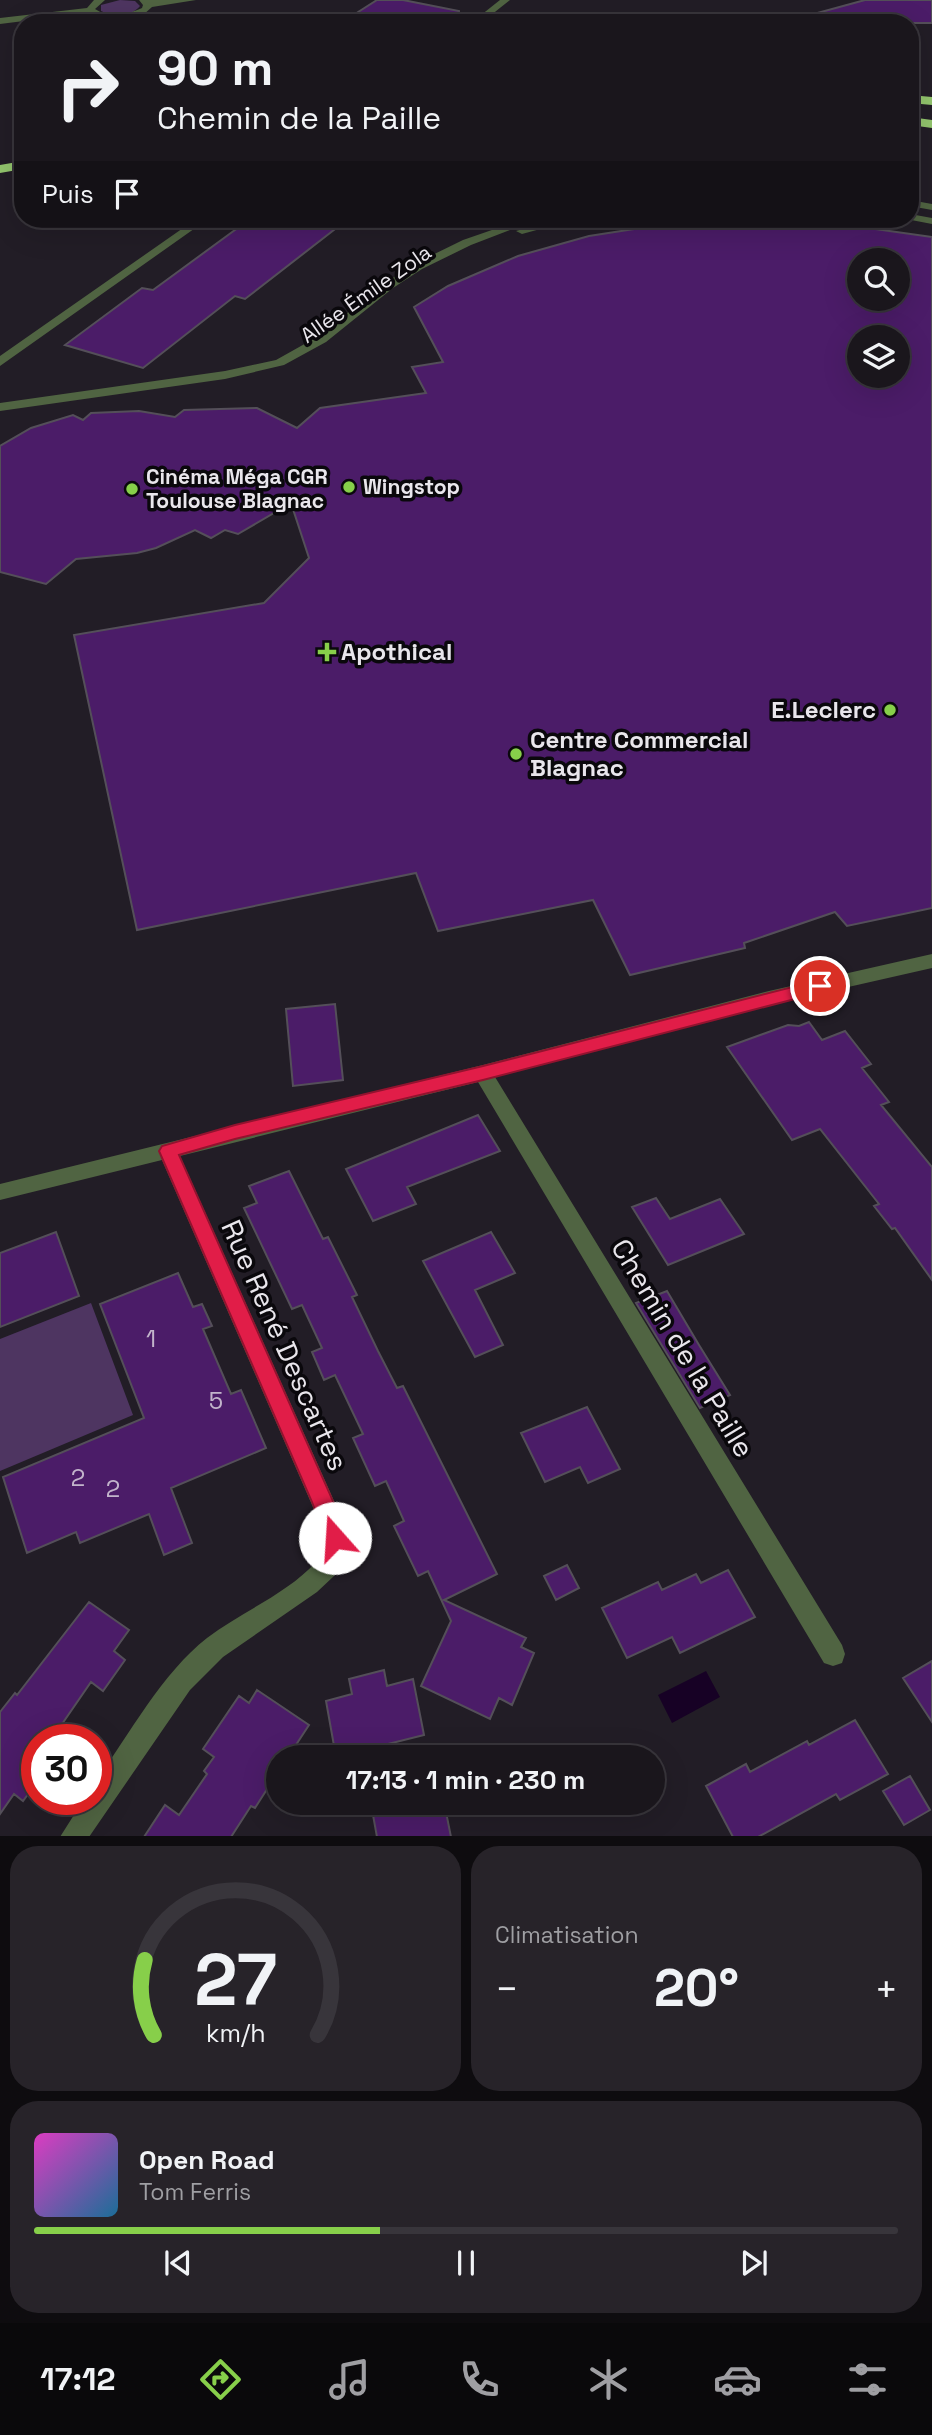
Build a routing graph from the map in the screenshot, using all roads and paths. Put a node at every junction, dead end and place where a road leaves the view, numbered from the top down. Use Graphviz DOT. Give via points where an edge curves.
graph roads {
  1 [pos="101,0"];
  2 [pos="192,0"];
  3 [pos="506,0"];
  4 [pos="146,2"];
  5 [pos="90,10"];
  6 [pos="57,14"];
  7 [pos="99,14"];
  8 [pos="133,14"];
  9 [pos="487,14"];
  10 [pos="190,228"];
  11 [pos="506,228"];
  12 [pos="539,228"];
  13 [pos="0,362"];
  14 [pos="219,376"];
  15 [pos="0,407"];
  16 [pos="932,961"];
  17 [pos="483,1073"];
  18 [pos="168,1151"];
  19 [pos="0,1192"];
  20 [pos="833,1654"];
  21 [pos="73,1836"];
  1 -- 5 [label="street"];
  2 -- 4 [label="street"];
  3 -- 9 [label="street"];
  4 -- 8 [label="street" via="146,10"];
  5 -- 6 [label="street"];
  5 -- 7 [label="street"];
  10 -- 13 [label="street"];
  11 -- 14 [label="street, Allée Émile Zola" via="416,268 332,333 290,359"];
  12 -- 14 [label="street, Allée Émile Zola" via="443,262 303,362 265,373"];
  14 -- 15 [label="street, Allée Émile Zola"];
  16 -- 17 [label="street" via="769,998"];
  17 -- 18 [label="street"];
  17 -- 20 [label="street, Chemin de la Paille"];
  18 -- 19 [label="street"];
  18 -- 21 [label="street, Rue René Descartes" via="322,1501 335,1538 333,1553 326,1568 309,1584 214,1648 181,1681"];
}
